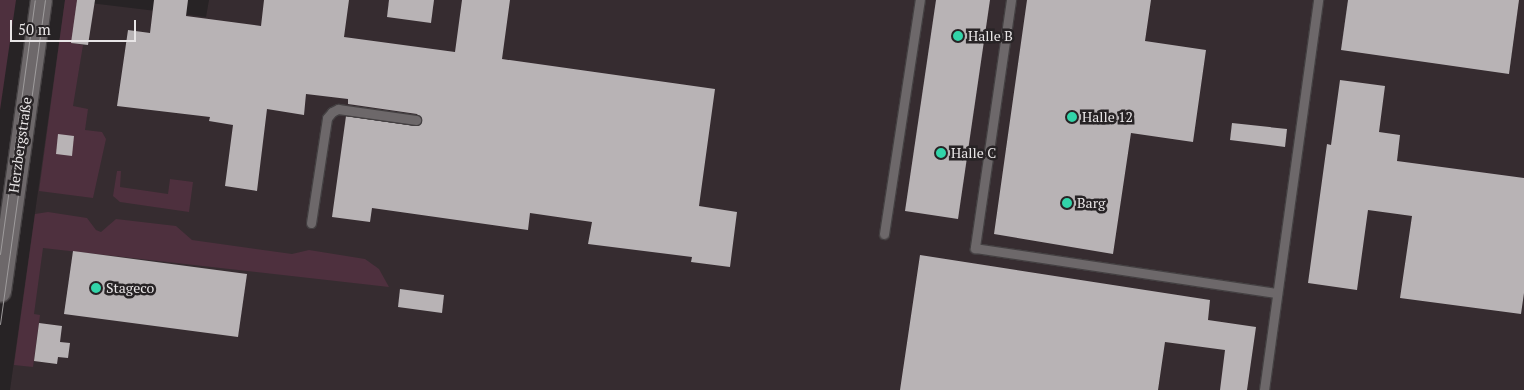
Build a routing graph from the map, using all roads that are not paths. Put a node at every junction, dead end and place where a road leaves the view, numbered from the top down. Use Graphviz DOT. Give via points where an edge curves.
graph roads {
  1 [pos="41,0"];
  2 [pos="920,0"];
  3 [pos="1011,0"];
  4 [pos="1318,0"];
  5 [pos="416,120"];
  6 [pos="311,223"];
  7 [pos="884,234"];
  8 [pos="0,291"];
  9 [pos="1277,293"];
  10 [pos="1264,390"];
  1 -- 8 [label="street, Herzbergstraße"];
  2 -- 7 [label="lane"];
  3 -- 9 [label="lane" via="975,248"];
  4 -- 9 [label="lane"];
  5 -- 6 [label="lane" via="338,109 332,112 327,118"];
  9 -- 10 [label="lane"];
}
